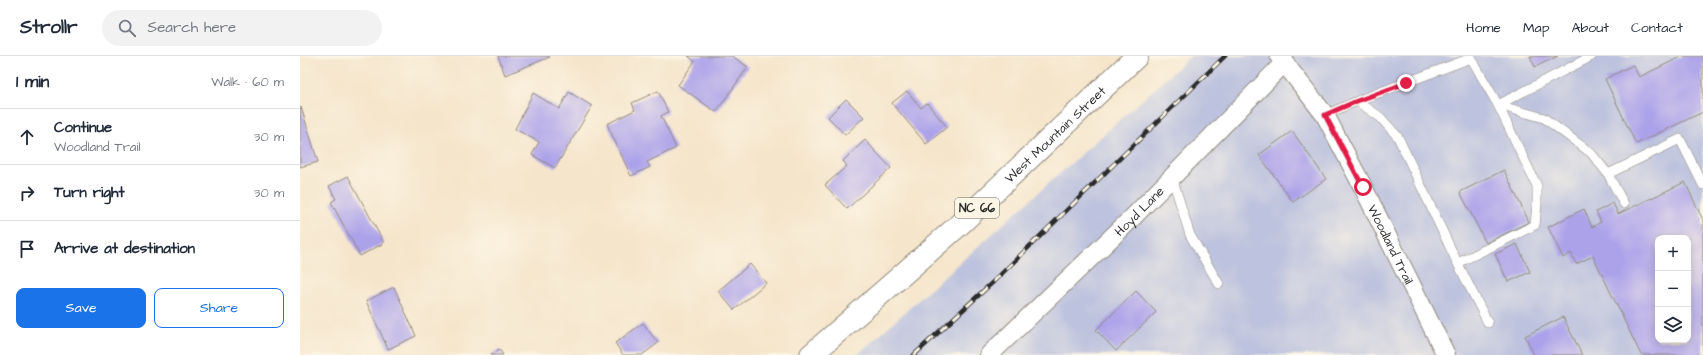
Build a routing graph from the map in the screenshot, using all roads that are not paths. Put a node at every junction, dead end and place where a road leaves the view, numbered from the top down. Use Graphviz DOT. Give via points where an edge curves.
graph roads {
  1 [pos="1137,56"];
  2 [pos="1592,56"];
  3 [pos="1471,57"];
  4 [pos="1282,59"];
  5 [pos="1357,101"];
  6 [pos="1498,105"];
  7 [pos="1325,115"];
  8 [pos="1608,174"];
  9 [pos="1172,177"];
  10 [pos="1703,185"];
  11 [pos="1624,204"];
  12 [pos="1458,263"];
  13 [pos="1219,284"];
  14 [pos="1488,323"];
  15 [pos="811,355"];
  16 [pos="989,355"];
  17 [pos="1446,355"];
  1 -- 15 [label="main road, West Mountain Street / NC 66" via="959,225"];
  2 -- 6 [label="lane"];
  3 -- 5 [label="lane"];
  3 -- 6 [label="lane"];
  4 -- 7 [label="street, Woodland Trail"];
  4 -- 9 [label="street, Hoyd Lane"];
  5 -- 7 [label="lane"];
  5 -- 12 [label="lane" via="1380,117 1398,137"];
  6 -- 8 [label="lane" via="1544,118 1591,153"];
  6 -- 12 [label="lane" via="1537,186 1535,225"];
  7 -- 17 [label="street, Woodland Trail"];
  8 -- 10 [label="lane" via="1680,139"];
  8 -- 11 [label="lane"];
  9 -- 13 [label="lane" via="1190,235"];
  9 -- 16 [label="street, Hoyd Lane"];
  12 -- 14 [label="lane"];
}
